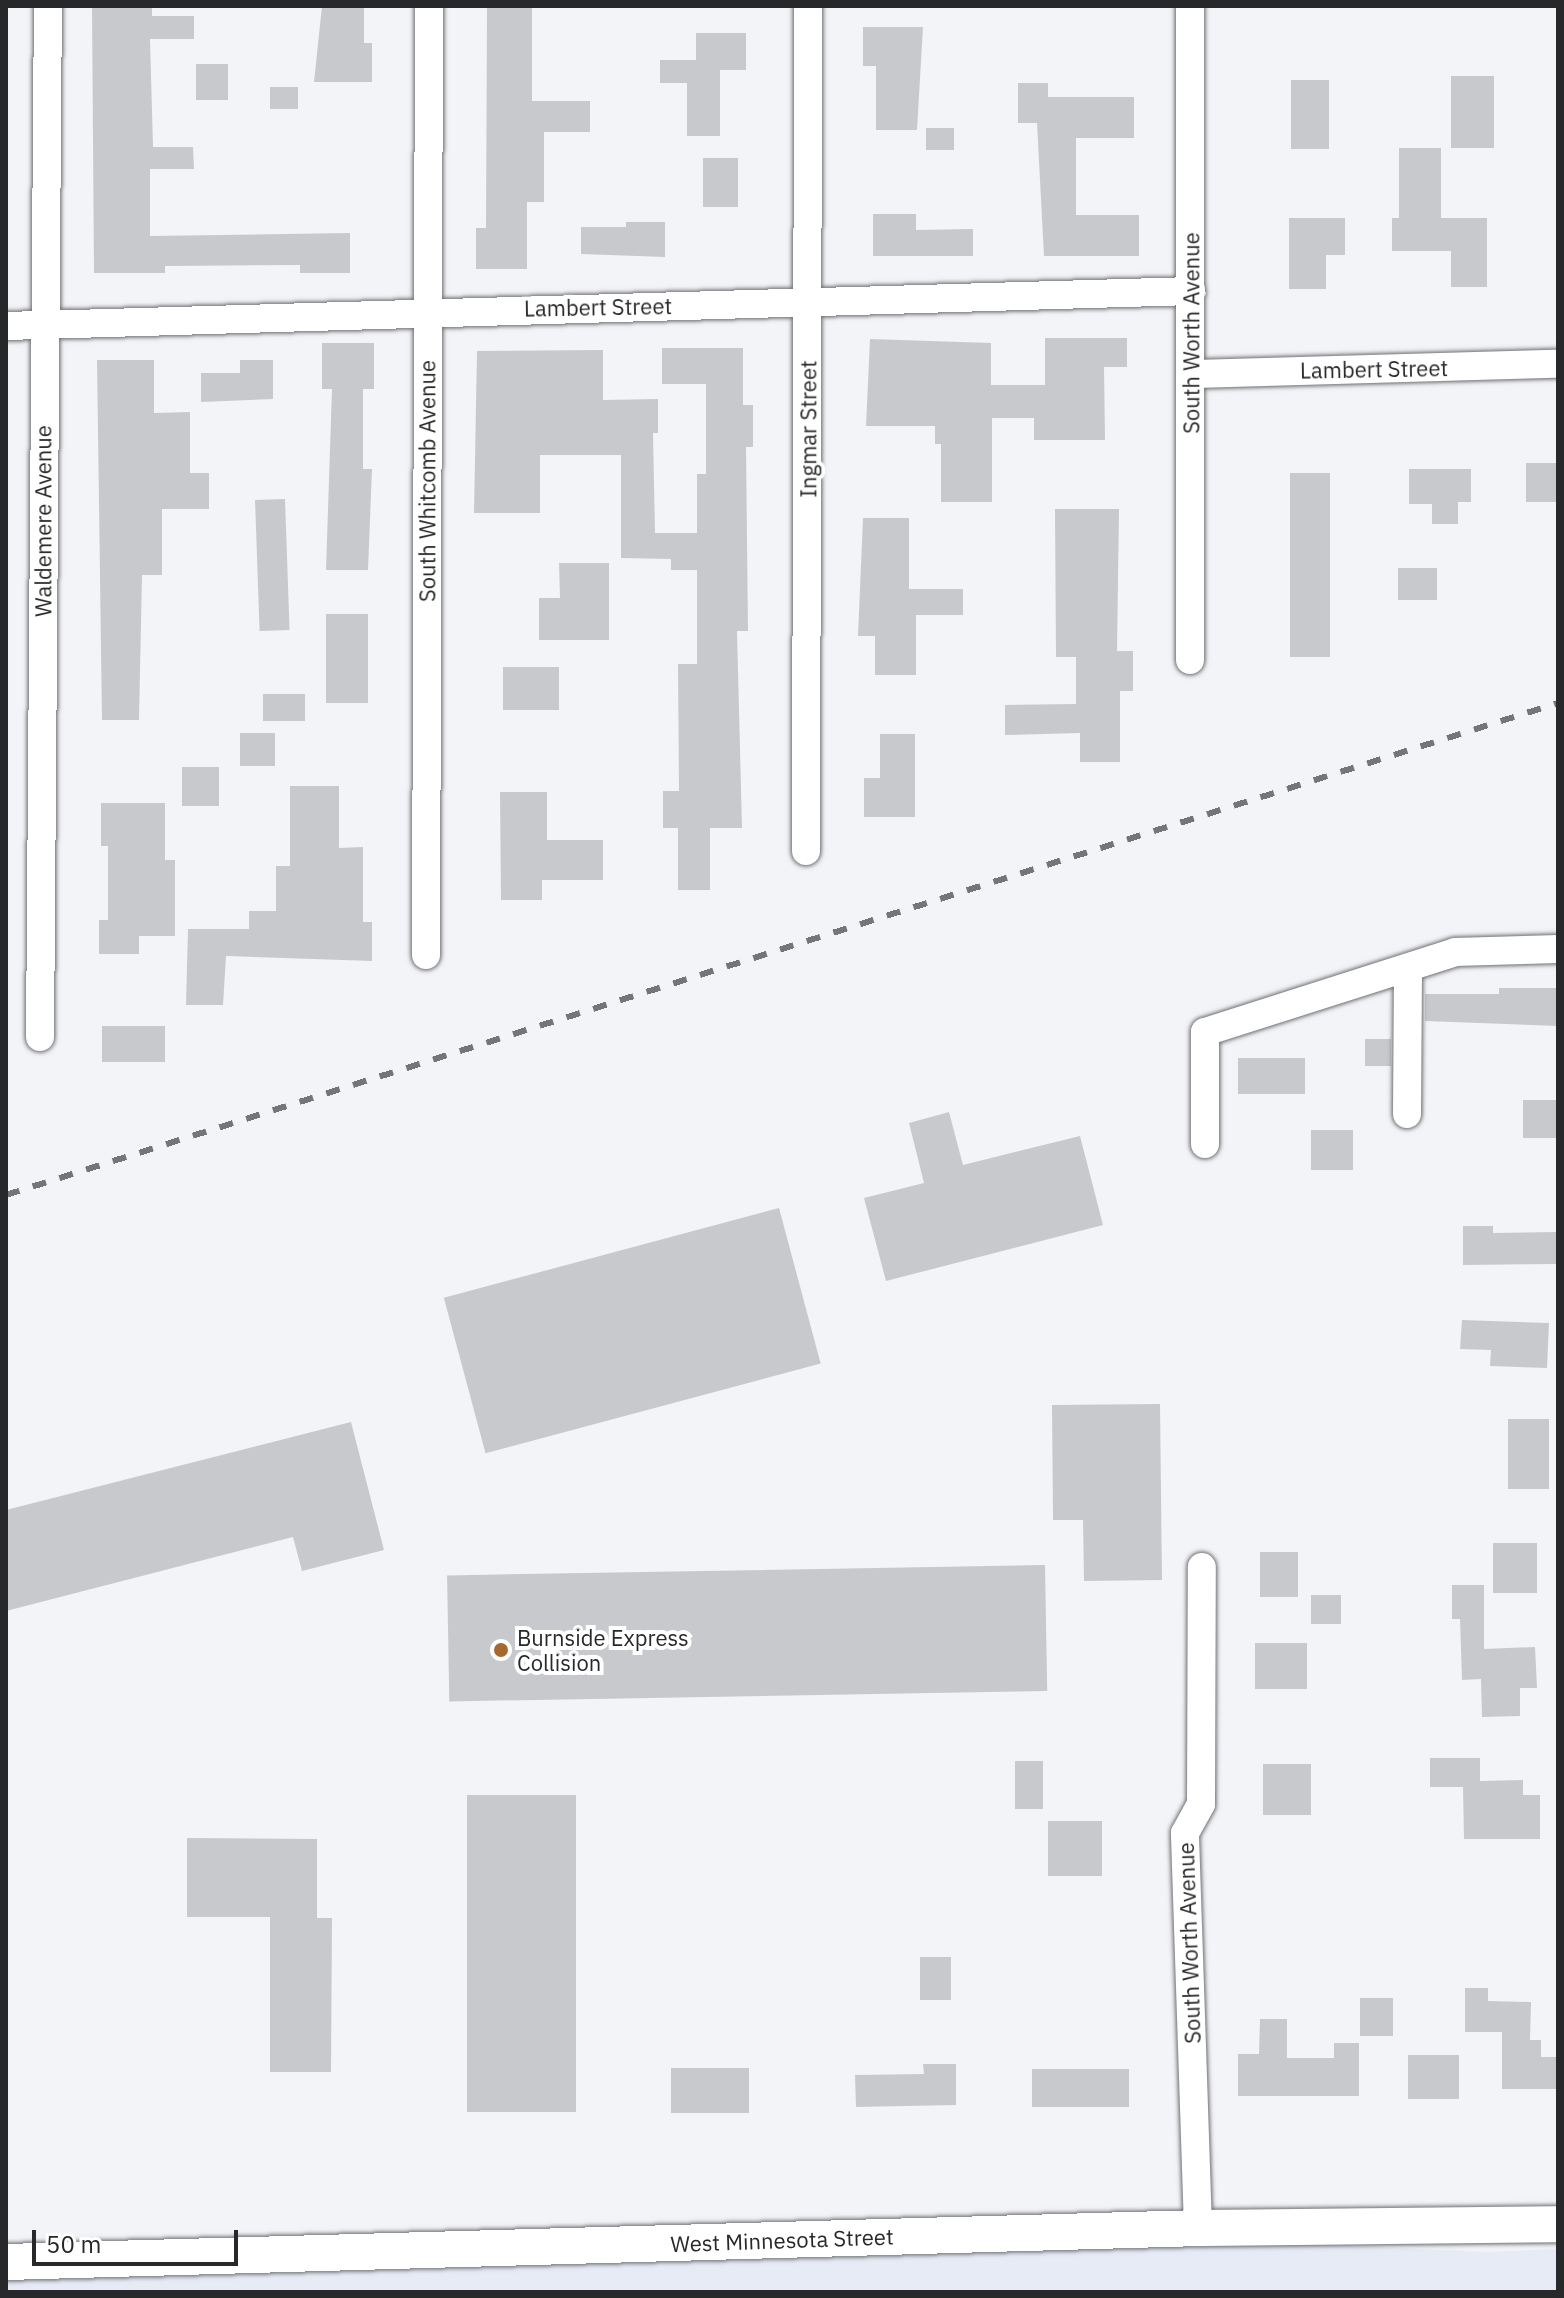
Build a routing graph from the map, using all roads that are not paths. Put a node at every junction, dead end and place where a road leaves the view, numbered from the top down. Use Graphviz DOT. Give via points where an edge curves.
graph roads {
  1 [pos="48,6"];
  2 [pos="429,6"];
  3 [pos="808,6"];
  4 [pos="1190,6"];
  5 [pos="1191,291"];
  6 [pos="808,302"];
  7 [pos="428,311"];
  8 [pos="45,325"];
  9 [pos="6,326"];
  10 [pos="1558,364"];
  11 [pos="1191,374"];
  12 [pos="1190,660"];
  13 [pos="806,851"];
  14 [pos="1558,949"];
  15 [pos="426,955"];
  16 [pos="1408,968"];
  17 [pos="40,1037"];
  18 [pos="1407,1114"];
  19 [pos="1205,1144"];
  20 [pos="1202,1567"];
  21 [pos="1558,2224"];
  22 [pos="1198,2228"];
  23 [pos="6,2262"];
  1 -- 8 [label="street, Waldemere Avenue"];
  2 -- 7 [label="street, South Whitcomb Avenue"];
  3 -- 6 [label="street, Ingmar Street"];
  4 -- 5 [label="street, South Worth Avenue"];
  5 -- 6 [label="street, Lambert Street"];
  5 -- 11 [label="street, South Worth Avenue"];
  6 -- 7 [label="street, Lambert Street"];
  6 -- 13 [label="street, Ingmar Street"];
  7 -- 8 [label="street, Lambert Street"];
  7 -- 15 [label="street, South Whitcomb Avenue"];
  8 -- 9 [label="street, Lambert Street"];
  8 -- 17 [label="street, Waldemere Avenue"];
  10 -- 11 [label="street, Lambert Street"];
  11 -- 12 [label="street, South Worth Avenue"];
  14 -- 16 [label="street" via="1455,952"];
  16 -- 18 [label="street"];
  16 -- 19 [label="street" via="1205,1032"];
  20 -- 22 [label="street, South Worth Avenue" via="1201,1804 1185,1833"];
  21 -- 22 [label="street, West Minnesota Street"];
  22 -- 23 [label="street, West Minnesota Street"];
}
